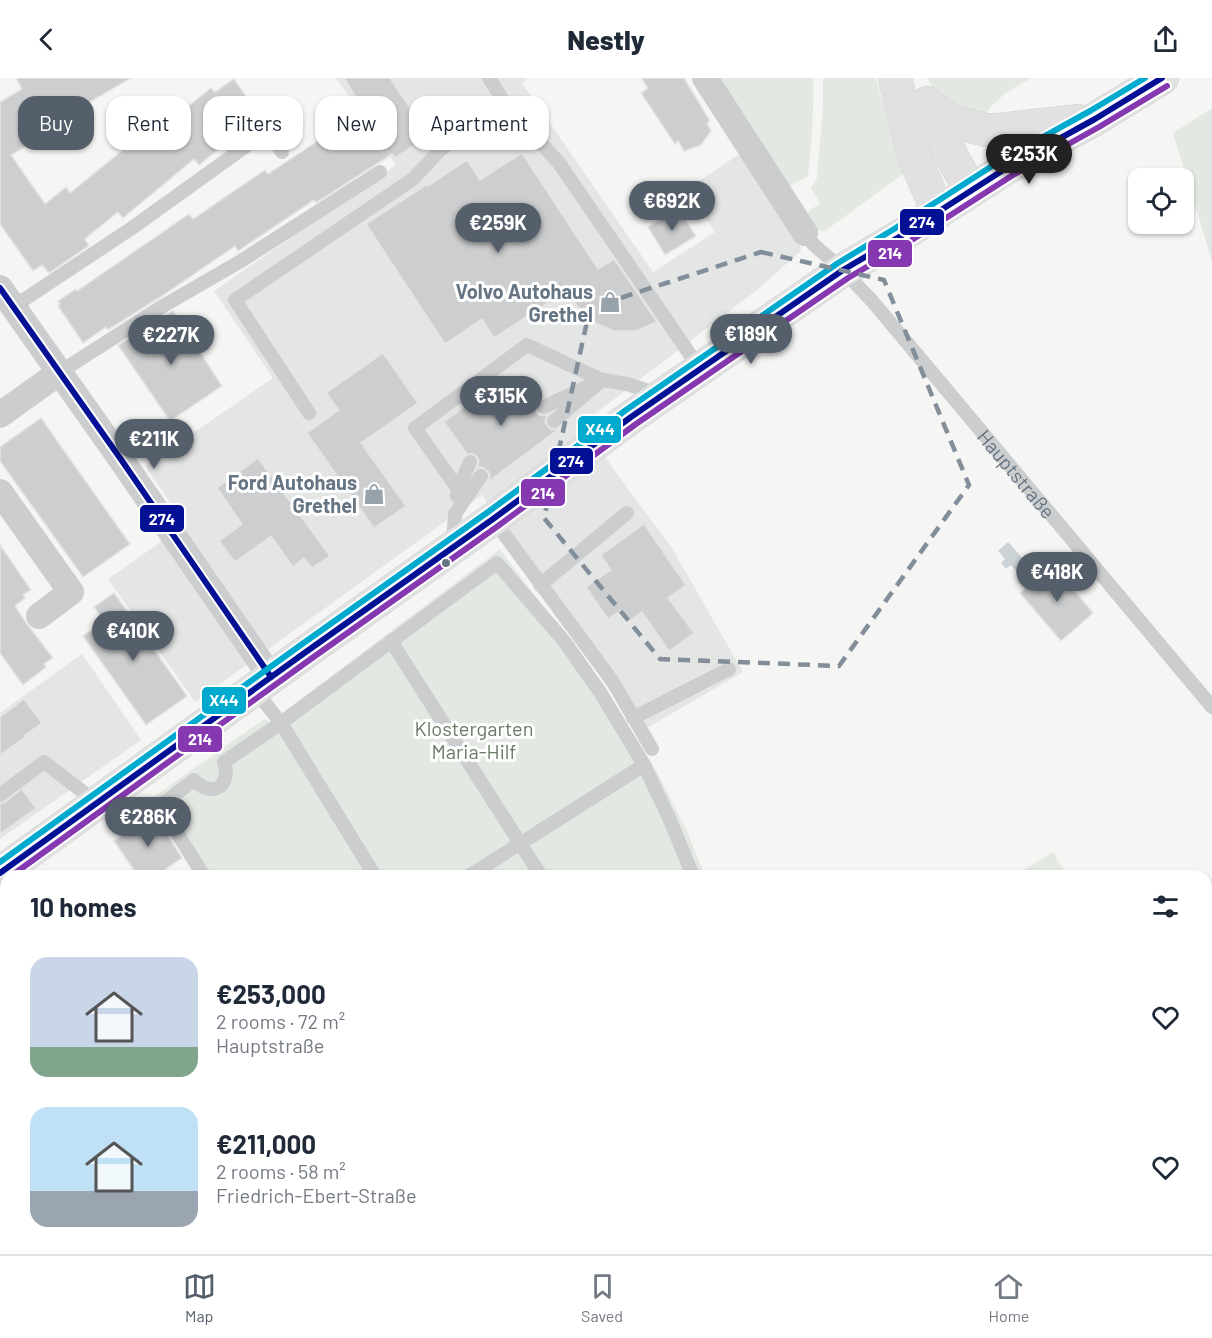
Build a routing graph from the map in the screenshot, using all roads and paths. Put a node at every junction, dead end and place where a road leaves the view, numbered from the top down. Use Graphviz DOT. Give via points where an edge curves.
graph roads {
  1 [pos="489,78"];
  2 [pos="705,78"];
  3 [pos="895,78"];
  4 [pos="909,78"];
  5 [pos="1162,78"];
  6 [pos="500,96"];
  7 [pos="930,107"];
  8 [pos="1095,119"];
  9 [pos="440,150"];
  10 [pos="547,150"];
  11 [pos="282,152"];
  12 [pos="380,172"];
  13 [pos="971,190"];
  14 [pos="938,212"];
  15 [pos="805,233"];
  16 [pos="843,270"];
  17 [pos="6,297"];
  18 [pos="700,369"];
  19 [pos="60,372"];
  20 [pos="602,380"];
  21 [pos="663,396"];
  22 [pos="544,407"];
  23 [pos="309,413"];
  24 [pos="0,415"];
  25 [pos="554,421"];
  26 [pos="470,462"];
  27 [pos="481,476"];
  28 [pos="458,489"];
  29 [pos="0,492"];
  30 [pos="627,513"];
  31 [pos="455,514"];
  32 [pos="493,519"];
  33 [pos="453,547"];
  34 [pos="540,585"];
  35 [pos="39,616"];
  36 [pos="391,641"];
  37 [pos="729,669"];
  38 [pos="263,683"];
  39 [pos="1212,707"];
  40 [pos="633,718"];
  41 [pos="281,723"];
  42 [pos="652,749"];
  43 [pos="644,765"];
  44 [pos="0,795"];
  45 [pos="97,802"];
  46 [pos="521,844"];
  47 [pos="4,870"];
  48 [pos="200,870"];
  49 [pos="371,870"];
  50 [pos="479,870"];
  51 [pos="537,870"];
  52 [pos="691,870"];
  1 -- 6 [label="lane"];
  2 -- 15 [label="street"];
  3 -- 14 [label="street" via="914,156"];
  4 -- 7 [label="street"];
  5 -- 8 [label="street"];
  7 -- 8 [label="street" via="955,122 986,130"];
  7 -- 13 [label="street"];
  8 -- 13 [label="street"];
  9 -- 23 [label="lane" via="413,179 235,300"];
  10 -- 18 [label="lane"];
  11 -- 17 [label="lane" via="267,130 132,228"];
  12 -- 19 [label="lane"];
  13 -- 14 [label="street"];
  14 -- 16 [label="street"];
  15 -- 16 [label="lane, Hauptstraße"];
  16 -- 18 [label="street"];
  16 -- 39 [label="lane, Hauptstraße"];
  17 -- 19 [label="street"];
  18 -- 21 [label="street"];
  19 -- 24 [label="street"];
  19 -- 38 [label="street"];
  20 -- 21 [label="lane"];
  20 -- 22 [label="lane"];
  20 -- 25 [label="lane"];
  20 -- 28 [label="lane" via="527,345 415,428"];
  21 -- 32 [label="street"];
  26 -- 28 [label="lane"];
  27 -- 31 [label="lane"];
  28 -- 31 [label="lane"];
  29 -- 35 [label="street" via="71,592"];
  30 -- 34 [label="lane"];
  31 -- 33 [label="lane"];
  32 -- 33 [label="street"];
  32 -- 34 [label="lane"];
  33 -- 38 [label="street"];
  34 -- 40 [label="lane" via="612,682"];
  36 -- 41 [label="lane"];
  36 -- 43 [label="lane" via="497,563 564,641"];
  36 -- 46 [label="lane"];
  37 -- 40 [label="lane"];
  38 -- 41 [label="lane"];
  38 -- 45 [label="street"];
  40 -- 42 [label="lane"];
  41 -- 48 [label="lane" via="224,762 225,780 220,787 205,789 194,780 160,806"];
  41 -- 49 [label="lane"];
  43 -- 46 [label="lane"];
  43 -- 52 [label="lane"];
  44 -- 45 [label="lane" via="44,762"];
  45 -- 47 [label="street"];
  46 -- 50 [label="lane"];
  46 -- 51 [label="lane"];
}
